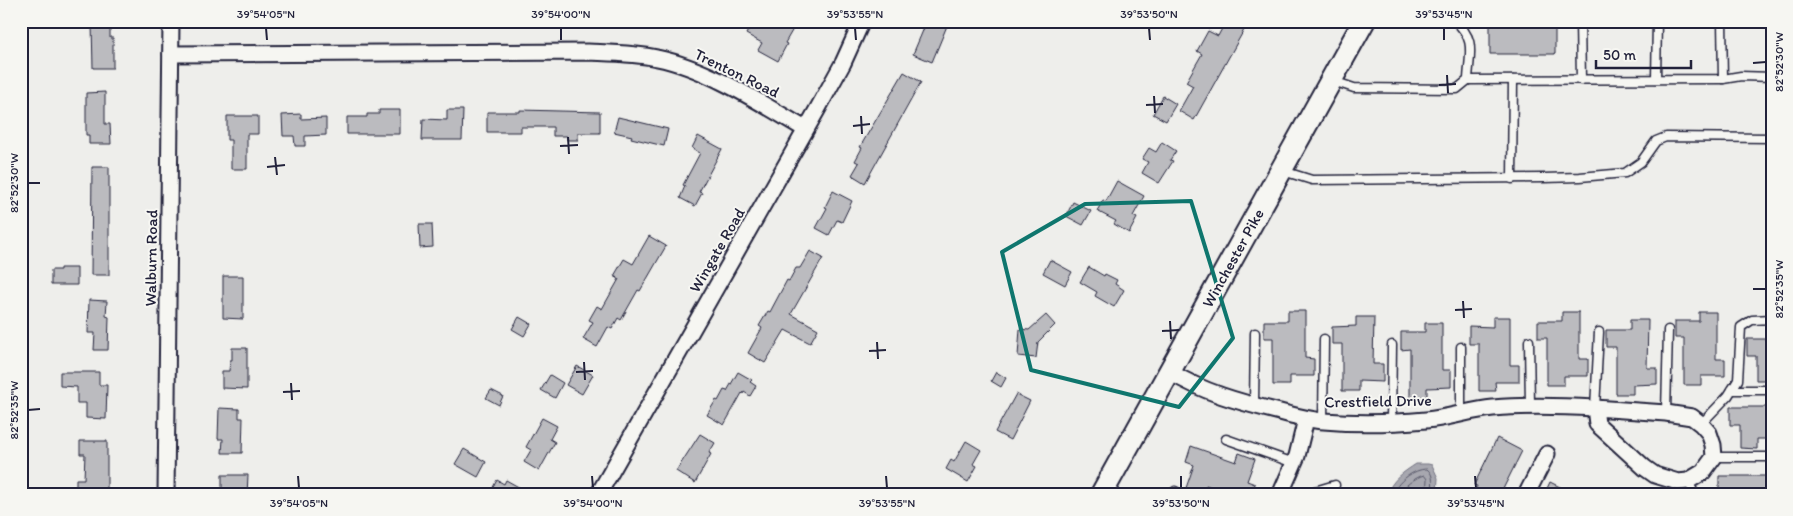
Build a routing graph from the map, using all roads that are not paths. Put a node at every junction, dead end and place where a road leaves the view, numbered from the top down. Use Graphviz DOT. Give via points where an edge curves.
graph roads {
  1 [pos="171,21"];
  2 [pos="862,21"];
  3 [pos="1364,21"];
  4 [pos="1455,21"];
  5 [pos="1580,21"];
  6 [pos="1657,21"];
  7 [pos="1722,21"];
  8 [pos="171,54"];
  9 [pos="1772,77"];
  10 [pos="1656,79"];
  11 [pos="1723,79"];
  12 [pos="1331,80"];
  13 [pos="1468,80"];
  14 [pos="1513,80"];
  15 [pos="1581,80"];
  16 [pos="805,129"];
  17 [pos="1772,138"];
  18 [pos="1281,170"];
  19 [pos="1512,178"];
  20 [pos="1772,319"];
  21 [pos="1668,330"];
  22 [pos="1599,332"];
  23 [pos="1255,333"];
  24 [pos="1324,339"];
  25 [pos="1529,341"];
  26 [pos="1392,344"];
  27 [pos="1461,347"];
  28 [pos="1170,372"];
  29 [pos="1732,390"];
  30 [pos="1772,390"];
  31 [pos="1254,406"];
  32 [pos="1530,406"];
  33 [pos="1596,408"];
  34 [pos="1666,413"];
  35 [pos="1462,414"];
  36 [pos="1306,419"];
  37 [pos="1323,421"];
  38 [pos="1391,422"];
  39 [pos="1701,424"];
  40 [pos="1226,439"];
  41 [pos="1547,454"];
  42 [pos="1714,457"];
  43 [pos="1772,457"];
  44 [pos="1294,463"];
  45 [pos="1688,481"];
  46 [pos="1335,484"];
  47 [pos="166,495"];
  48 [pos="598,495"];
  49 [pos="1102,495"];
  50 [pos="1280,495"];
  51 [pos="1301,495"];
  52 [pos="1526,495"];
  53 [pos="1695,495"];
  1 -- 8 [label="street, Walburn Road"];
  2 -- 16 [label="street, Wingate Road" via="843,63"];
  3 -- 12 [label="main road, Winchester Pike"];
  4 -- 13 [label="lane" via="1465,30 1470,41"];
  5 -- 15 [label="lane"];
  6 -- 10 [label="lane"];
  7 -- 11 [label="lane"];
  8 -- 16 [label="street, Trenton Road" via="588,52 633,55 657,58 699,72 757,100"];
  8 -- 47 [label="street, Walburn Road"];
  9 -- 11 [label="lane"];
  10 -- 11 [label="lane"];
  10 -- 15 [label="lane"];
  12 -- 13 [label="lane" via="1354,88 1457,89"];
  12 -- 18 [label="main road, Winchester Pike"];
  13 -- 14 [label="lane"];
  14 -- 15 [label="lane"];
  14 -- 19 [label="lane"];
  16 -- 48 [label="street, Wingate Road"];
  17 -- 19 [label="lane" via="1666,137 1656,141 1640,162 1625,173"];
  18 -- 19 [label="lane" via="1312,180"];
  18 -- 28 [label="main road, Winchester Pike"];
  20 -- 29 [label="lane" via="1752,320 1741,327 1738,380"];
  21 -- 34 [label="lane"];
  22 -- 33 [label="lane"];
  23 -- 31 [label="lane"];
  24 -- 37 [label="lane"];
  25 -- 32 [label="lane"];
  26 -- 38 [label="lane"];
  27 -- 35 [label="lane"];
  28 -- 31 [label="street, Crestfield Drive" via="1204,390"];
  28 -- 49 [label="main road, Winchester Pike"];
  29 -- 30 [label="lane"];
  29 -- 39 [label="lane"];
  31 -- 36 [label="street, Crestfield Drive"];
  32 -- 33 [label="street, Crestfield Drive"];
  32 -- 35 [label="street, Crestfield Drive"];
  33 -- 34 [label="street, Crestfield Drive"];
  33 -- 45 [label="street" via="1597,424 1645,468 1667,479"];
  34 -- 39 [label="street, Crestfield Drive" via="1692,417"];
  35 -- 38 [label="street, Crestfield Drive"];
  36 -- 37 [label="street, Crestfield Drive"];
  36 -- 44 [label="street"];
  37 -- 38 [label="street, Crestfield Drive"];
  39 -- 42 [label="street" via="1711,439"];
  40 -- 44 [label="lane"];
  41 -- 52 [label="street"];
  42 -- 43 [label="lane"];
  42 -- 45 [label="street" via="1703,472"];
  44 -- 50 [label="street"];
  45 -- 53 [label="lane"];
  46 -- 51 [label="lane"];
}
